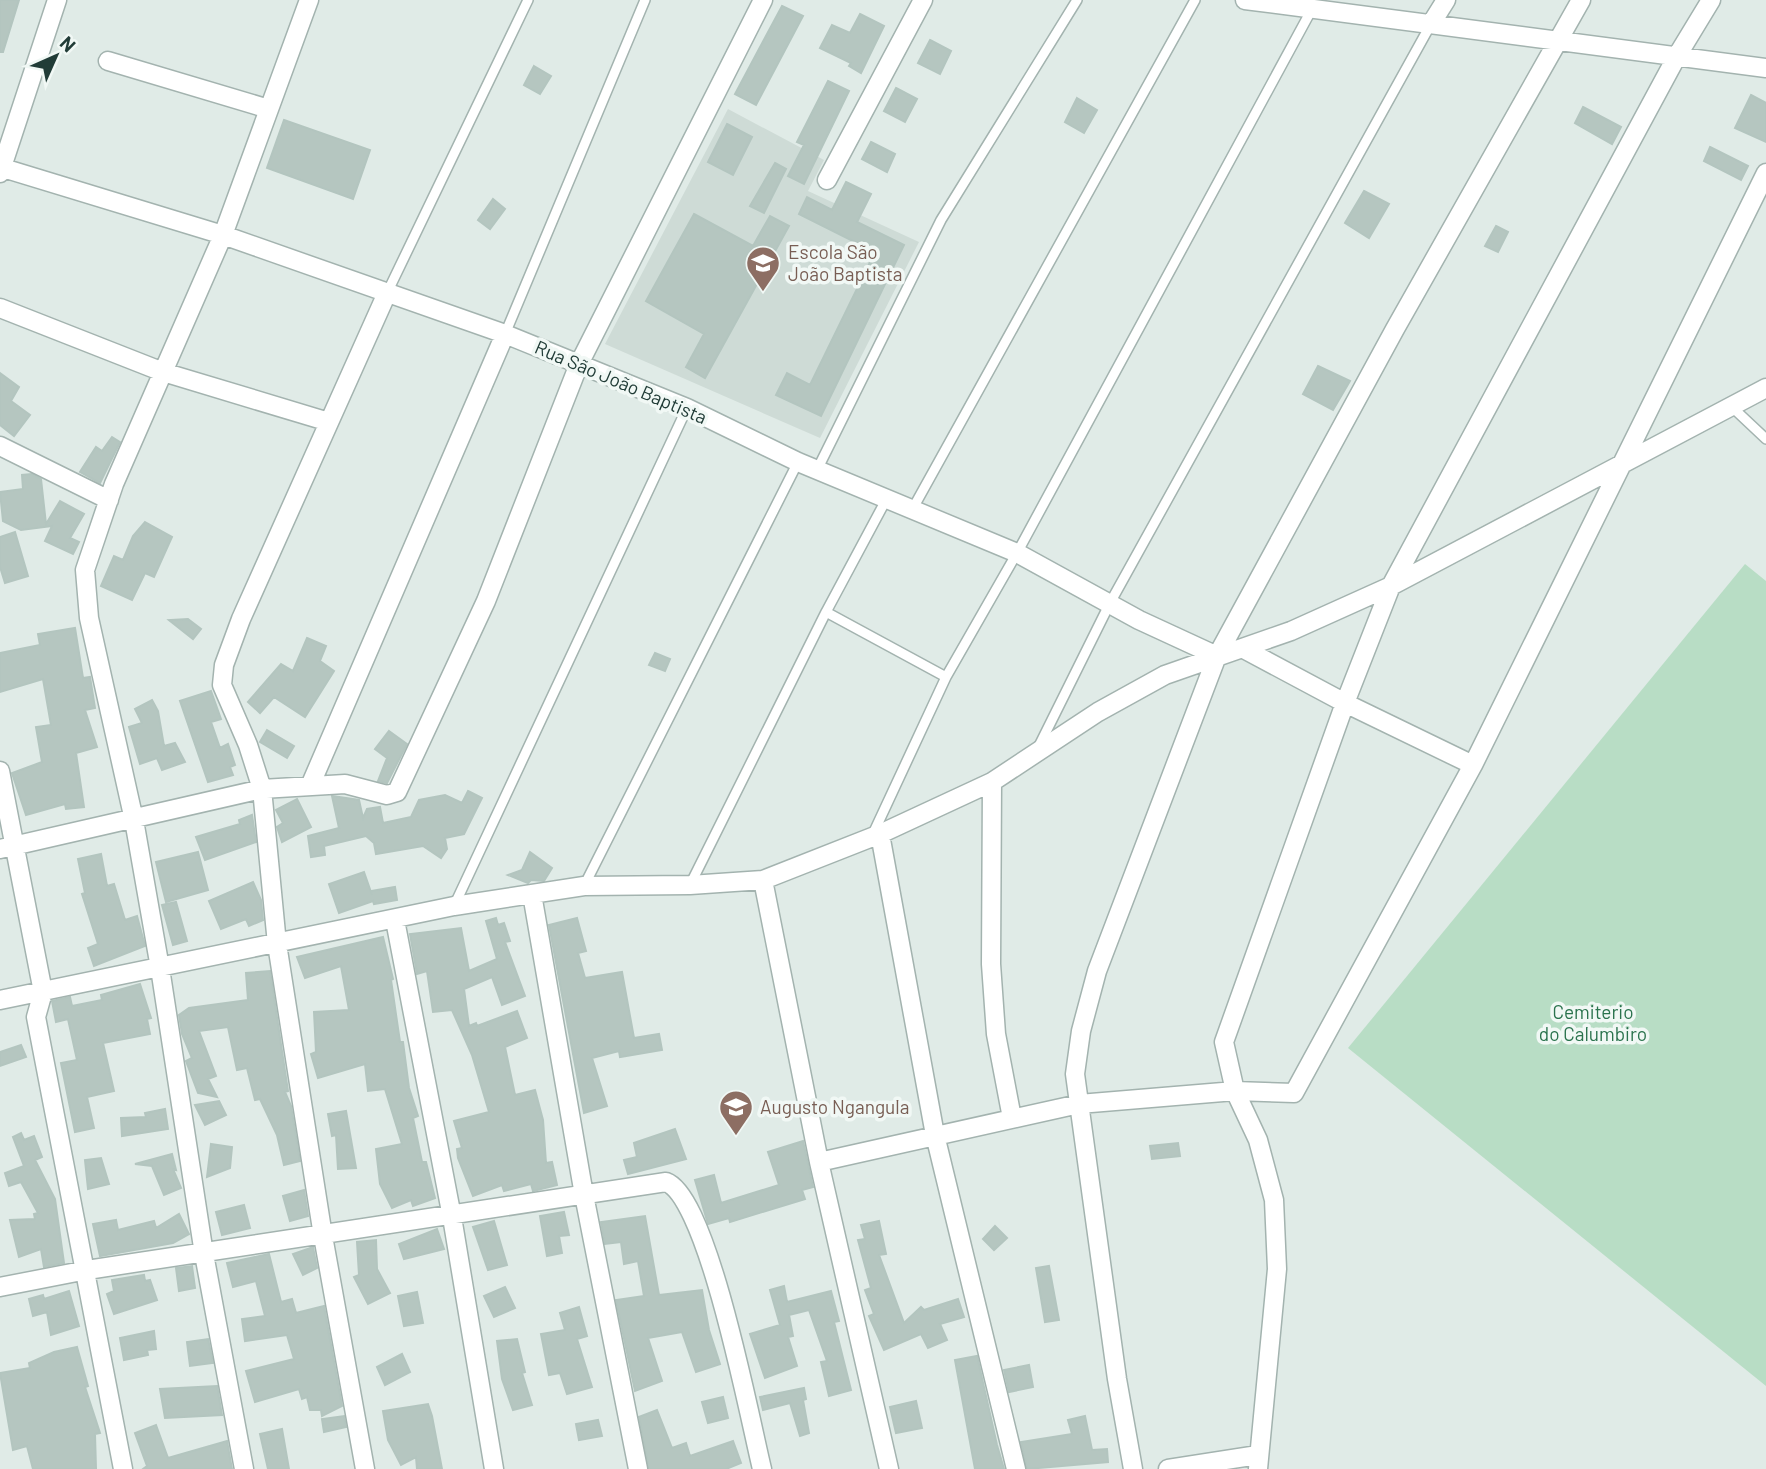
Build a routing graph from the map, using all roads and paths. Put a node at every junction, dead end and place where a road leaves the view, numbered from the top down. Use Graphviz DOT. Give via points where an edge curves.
graph roads {
  1 [pos="57,0"];
  2 [pos="309,0"];
  3 [pos="528,0"];
  4 [pos="646,0"];
  5 [pos="763,0"];
  6 [pos="923,0"];
  7 [pos="1077,0"];
  8 [pos="1195,0"];
  9 [pos="1245,0"];
  10 [pos="1446,0"];
  11 [pos="1581,0"];
  12 [pos="1711,0"];
  13 [pos="1314,4"];
  14 [pos="1432,24"];
  15 [pos="1560,41"];
  16 [pos="1677,56"];
  17 [pos="108,61"];
  18 [pos="1766,68"];
  19 [pos="269,109"];
  20 [pos="1,169"];
  21 [pos="1766,173"];
  22 [pos="827,180"];
  23 [pos="223,235"];
  24 [pos="387,293"];
  25 [pos="0,308"];
  26 [pos="505,334"];
  27 [pos="579,364"];
  28 [pos="163,372"];
  29 [pos="1766,388"];
  30 [pos="1731,407"];
  31 [pos="687,408"];
  32 [pos="329,422"];
  33 [pos="1766,439"];
  34 [pos="0,446"];
  35 [pos="798,462"];
  36 [pos="1618,468"];
  37 [pos="817,470"];
  38 [pos="109,500"];
  39 [pos="886,500"];
  40 [pos="912,511"];
  41 [pos="1017,553"];
  42 [pos="1391,586"];
  43 [pos="1110,603"];
  44 [pos="826,612"];
  45 [pos="1242,648"];
  46 [pos="1217,656"];
  47 [pos="946,677"];
  48 [pos="1345,703"];
  49 [pos="1036,753"];
  50 [pos="1473,765"];
  51 [pos="0,771"];
  52 [pos="992,782"];
  53 [pos="310,786"];
  54 [pos="262,789"];
  55 [pos="134,820"];
  56 [pos="876,836"];
  57 [pos="8,848"];
  58 [pos="763,880"];
  59 [pos="690,885"];
  60 [pos="584,886"];
  61 [pos="532,894"];
  62 [pos="454,905"];
  63 [pos="395,920"];
  64 [pos="277,944"];
  65 [pos="160,968"];
  66 [pos="43,992"];
  67 [pos="0,1000"];
  68 [pos="1235,1091"];
  69 [pos="1079,1104"];
  70 [pos="1012,1118"];
  71 [pos="935,1135"];
  72 [pos="819,1162"];
  73 [pos="584,1195"];
  74 [pos="452,1217"];
  75 [pos="323,1236"];
  76 [pos="204,1254"];
  77 [pos="87,1270"];
  78 [pos="0,1287"];
  79 [pos="1258,1462"];
  80 [pos="124,1469"];
  81 [pos="244,1469"];
  82 [pos="365,1469"];
  83 [pos="494,1469"];
  84 [pos="638,1469"];
  85 [pos="762,1469"];
  86 [pos="889,1469"];
  87 [pos="1016,1469"];
  88 [pos="1133,1469"];
  89 [pos="1168,1469"];
  1 -- 20 [label="street"];
  2 -- 19 [label="street"];
  3 -- 24 [label="lane"];
  4 -- 26 [label="lane"];
  5 -- 27 [label="street"];
  6 -- 22 [label="street"];
  7 -- 37 [label="lane" via="941,220"];
  8 -- 40 [label="lane"];
  9 -- 13 [label="street"];
  10 -- 14 [label="street"];
  11 -- 15 [label="street"];
  12 -- 16 [label="street"];
  13 -- 14 [label="street"];
  13 -- 41 [label="lane"];
  14 -- 15 [label="street"];
  14 -- 43 [label="lane"];
  15 -- 16 [label="street"];
  15 -- 46 [label="street" via="1395,329"];
  16 -- 18 [label="street"];
  16 -- 42 [label="street"];
  17 -- 19 [label="street"];
  19 -- 23 [label="street"];
  20 -- 23 [label="street, Rua São João Baptista"];
  21 -- 36 [label="street"];
  23 -- 24 [label="street, Rua São João Baptista"];
  23 -- 28 [label="street"];
  24 -- 26 [label="street, Rua São João Baptista"];
  24 -- 32 [label="street"];
  25 -- 28 [label="street"];
  26 -- 27 [label="street, Rua São João Baptista"];
  26 -- 53 [label="street"];
  27 -- 31 [label="street, Rua São João Baptista"];
  27 -- 53 [label="street" via="486,601 397,792 387,795 345,784"];
  28 -- 32 [label="street"];
  28 -- 38 [label="street"];
  29 -- 30 [label="street"];
  30 -- 33 [label="lane"];
  30 -- 36 [label="street"];
  31 -- 35 [label="street, Rua São João Baptista"];
  31 -- 62 [label="lane"];
  32 -- 54 [label="street" via="224,665 222,685"];
  34 -- 38 [label="street"];
  35 -- 37 [label="street, Rua São João Baptista"];
  35 -- 60 [label="lane"];
  36 -- 42 [label="street"];
  36 -- 50 [label="street"];
  37 -- 39 [label="street, Rua São João Baptista"];
  38 -- 55 [label="street" via="85,570 85,596"];
  39 -- 40 [label="street, Rua São João Baptista"];
  39 -- 44 [label="lane"];
  40 -- 41 [label="street, Rua São João Baptista"];
  41 -- 43 [label="street, Rua São João Baptista"];
  41 -- 47 [label="lane"];
  42 -- 45 [label="street"];
  42 -- 48 [label="street"];
  43 -- 46 [label="street, Rua São João Baptista"];
  43 -- 49 [label="lane"];
  44 -- 47 [label="lane"];
  44 -- 59 [label="lane"];
  45 -- 46 [label="street"];
  45 -- 48 [label="street"];
  46 -- 49 [label="street" via="1165,675"];
  46 -- 69 [label="street" via="1097,971 1080,1031 1075,1074"];
  47 -- 56 [label="lane"];
  48 -- 50 [label="street"];
  48 -- 68 [label="street" via="1224,1042"];
  49 -- 52 [label="street"];
  50 -- 68 [label="street" via="1298,1088 1288,1095"];
  51 -- 57 [label="street"];
  52 -- 56 [label="street"];
  52 -- 70 [label="street" via="991,964 996,1034"];
  53 -- 54 [label="street"];
  54 -- 55 [label="street"];
  54 -- 64 [label="street"];
  55 -- 57 [label="street"];
  55 -- 65 [label="street"];
  56 -- 58 [label="street"];
  56 -- 71 [label="street"];
  57 -- 66 [label="street"];
  58 -- 59 [label="street"];
  58 -- 72 [label="street"];
  59 -- 60 [label="street"];
  60 -- 61 [label="street"];
  61 -- 62 [label="street"];
  61 -- 73 [label="street"];
  62 -- 63 [label="street"];
  63 -- 64 [label="street"];
  63 -- 74 [label="street"];
  64 -- 65 [label="street"];
  64 -- 75 [label="street"];
  65 -- 66 [label="street"];
  65 -- 76 [label="street"];
  66 -- 67 [label="street"];
  66 -- 77 [label="street" via="36,1017"];
  68 -- 69 [label="street"];
  68 -- 79 [label="street" via="1258,1140 1274,1200 1277,1269"];
  69 -- 70 [label="street"];
  69 -- 88 [label="street"];
  70 -- 71 [label="street"];
  71 -- 72 [label="street"];
  71 -- 87 [label="street"];
  72 -- 86 [label="street"];
  73 -- 74 [label="street"];
  73 -- 84 [label="street"];
  73 -- 85 [label="street" via="666,1182 675,1185 686,1199 713,1266"];
  74 -- 75 [label="street"];
  74 -- 83 [label="street"];
  75 -- 76 [label="street"];
  75 -- 82 [label="street"];
  76 -- 77 [label="street"];
  76 -- 81 [label="street"];
  77 -- 78 [label="street"];
  77 -- 80 [label="street"];
  79 -- 89 [label="street"];
}
